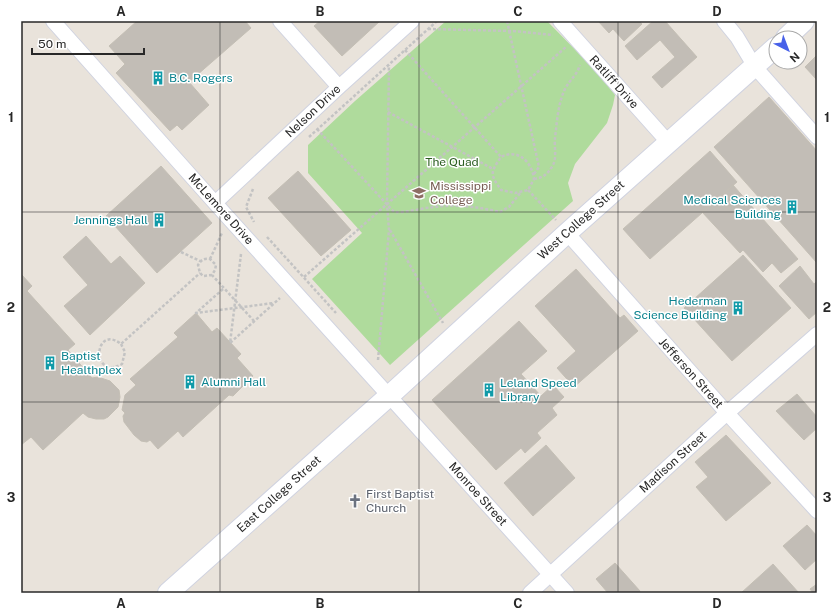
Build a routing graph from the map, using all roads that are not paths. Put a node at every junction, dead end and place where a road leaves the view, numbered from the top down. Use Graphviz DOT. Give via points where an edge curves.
graph roads {
  1 [pos="54,21"];
  2 [pos="280,21"];
  3 [pos="412,21"];
  4 [pos="560,21"];
  5 [pos="724,21"];
  6 [pos="804,21"];
  7 [pos="794,30"];
  8 [pos="768,55"];
  9 [pos="755,67"];
  10 [pos="339,87"];
  11 [pos="817,137"];
  12 [pos="668,142"];
  13 [pos="215,203"];
  14 [pos="562,227"];
  15 [pos="817,334"];
  16 [pos="389,396"];
  17 [pos="727,413"];
  18 [pos="817,511"];
  19 [pos="550,574"];
  20 [pos="168,593"];
  21 [pos="530,593"];
  22 [pos="567,593"];
  1 -- 13 [label="street, McLemore Drive"];
  2 -- 10 [label="street"];
  3 -- 10 [label="street, Nelson Drive"];
  4 -- 12 [label="street, Ratliff Drive" via="576,45"];
  5 -- 9 [label="street"];
  6 -- 7 [label="street"];
  8 -- 9 [label="street, West College Street"];
  9 -- 11 [label="street"];
  9 -- 12 [label="street, West College Street"];
  10 -- 13 [label="street, Nelson Drive"];
  12 -- 14 [label="street, West College Street"];
  13 -- 16 [label="street, McLemore Drive"];
  14 -- 16 [label="street, West College Street"];
  14 -- 17 [label="street, Jefferson Street"];
  15 -- 17 [label="street, Madison Street"];
  16 -- 19 [label="street, Monroe Street"];
  16 -- 20 [label="street, East College Street"];
  17 -- 18 [label="street, Jefferson Street"];
  17 -- 19 [label="street, Madison Street"];
  19 -- 21 [label="street, Madison Street"];
  19 -- 22 [label="street, Monroe Street"];
}
